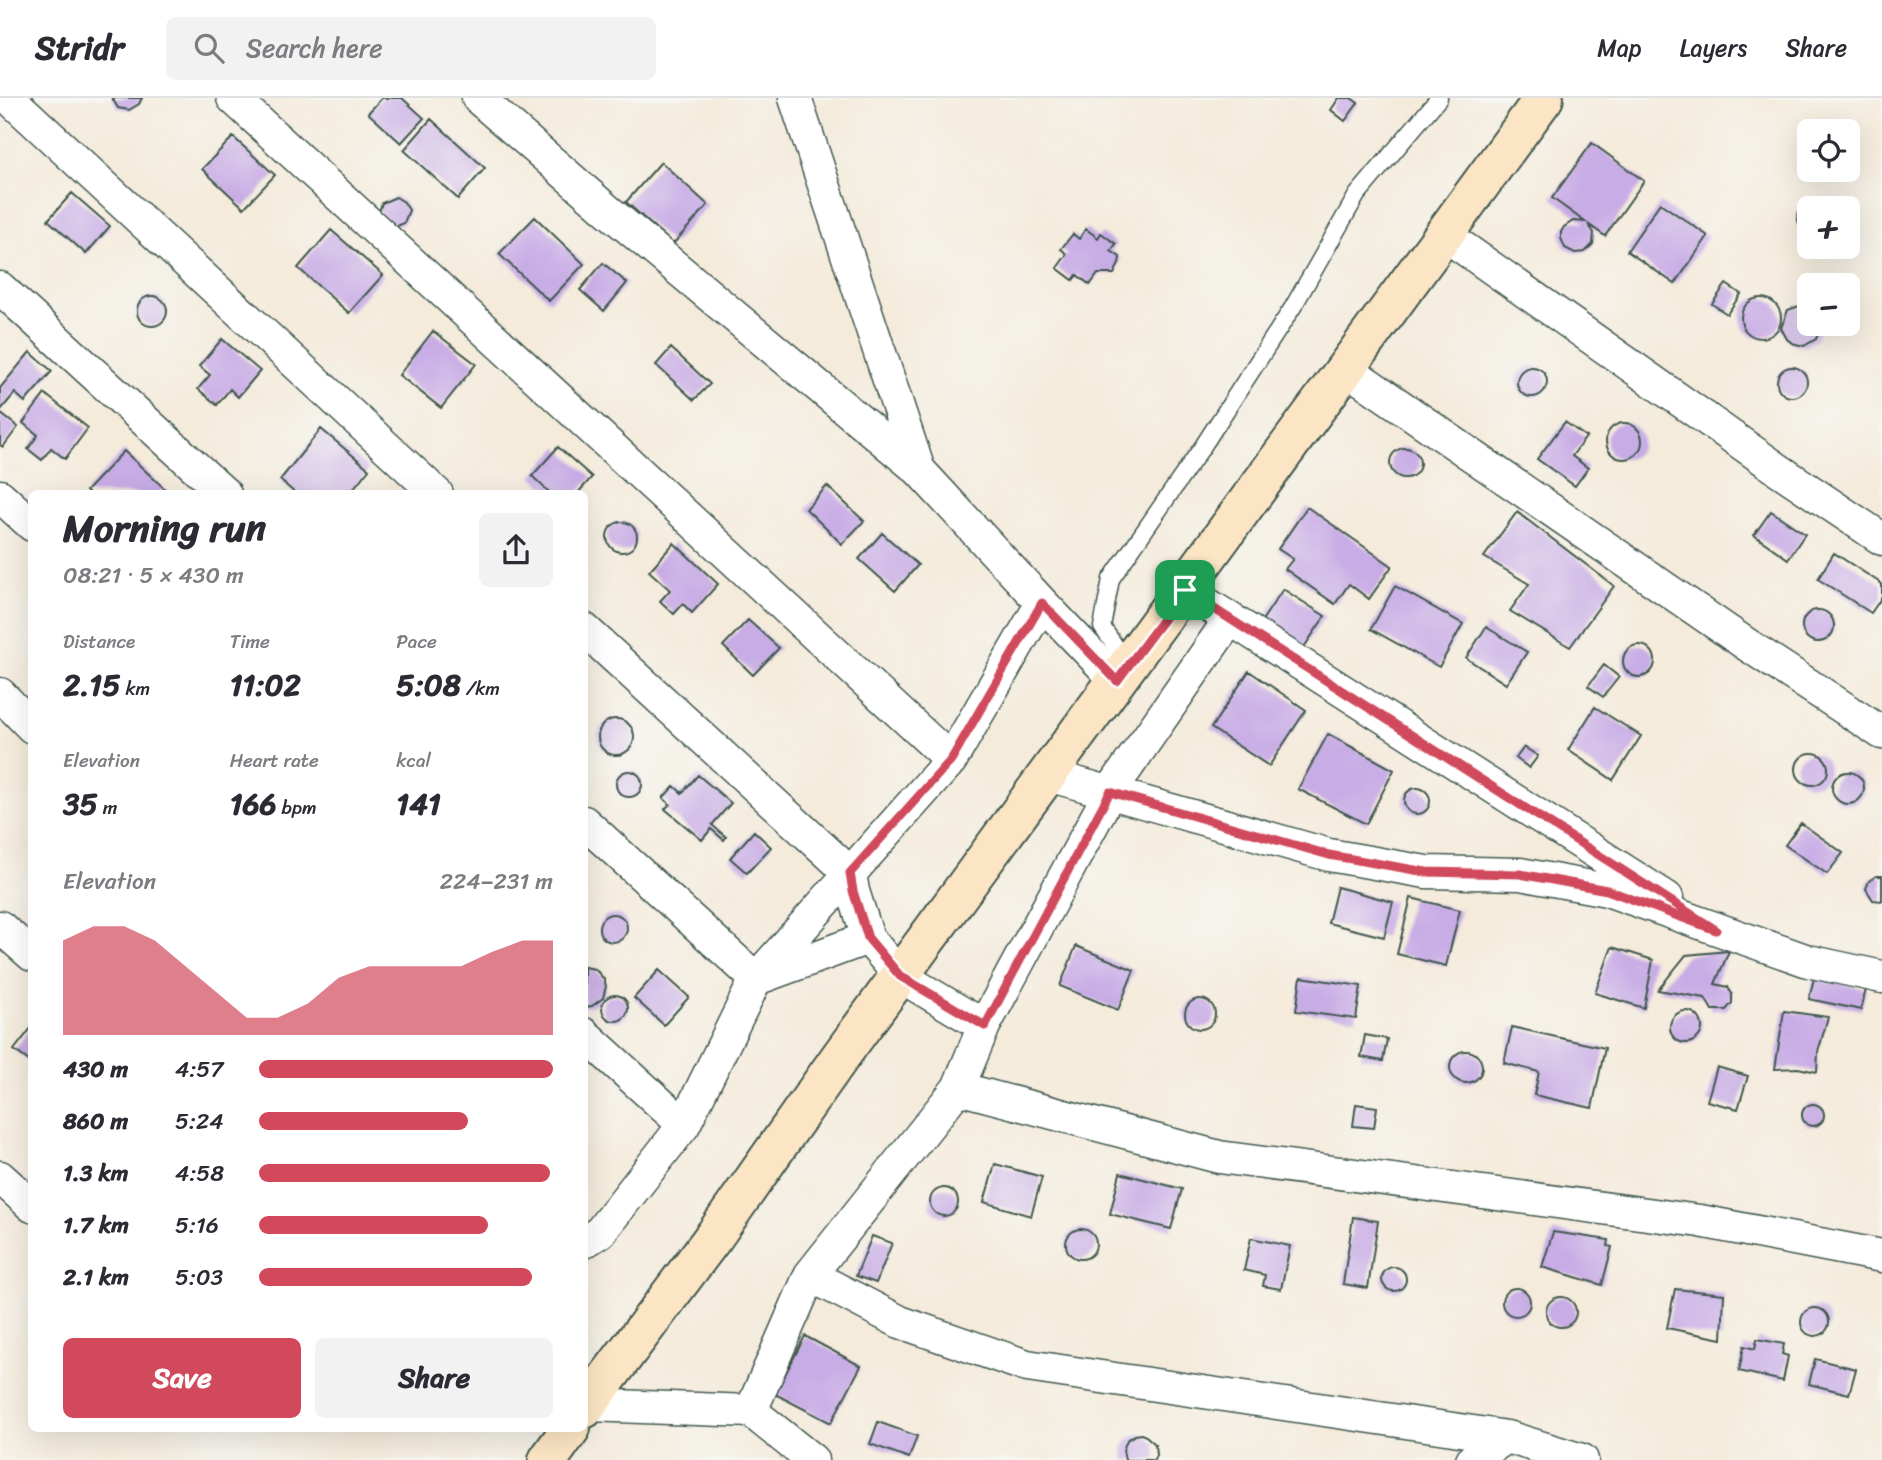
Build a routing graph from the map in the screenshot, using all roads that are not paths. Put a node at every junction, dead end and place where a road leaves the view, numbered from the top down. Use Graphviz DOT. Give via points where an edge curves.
graph roads {
  1 [pos="9,98"];
  2 [pos="233,98"];
  3 [pos="478,98"];
  4 [pos="795,98"];
  5 [pos="1439,98"];
  6 [pos="1544,98"];
  7 [pos="1445,235"];
  8 [pos="0,288"];
  9 [pos="1345,368"];
  10 [pos="919,470"];
  11 [pos="221,490"];
  12 [pos="433,490"];
  13 [pos="0,496"];
  14 [pos="28,521"];
  15 [pos="1882,539"];
  16 [pos="1185,590"];
  17 [pos="1042,603"];
  18 [pos="1230,619"];
  19 [pos="588,633"];
  20 [pos="1123,673"];
  21 [pos="0,694"];
  22 [pos="28,723"];
  23 [pos="1882,733"];
  24 [pos="951,760"];
  25 [pos="1048,775"];
  26 [pos="1110,792"];
  27 [pos="588,826"];
  28 [pos="850,873"];
  29 [pos="0,927"];
  30 [pos="1716,930"];
  31 [pos="868,938"];
  32 [pos="28,952"];
  33 [pos="900,976"];
  34 [pos="1882,977"];
  35 [pos="756,979"];
  36 [pos="985,1026"];
  37 [pos="588,1038"];
  38 [pos="958,1088"];
  39 [pos="684,1125"];
  40 [pos="0,1177"];
  41 [pos="28,1202"];
  42 [pos="590,1231"];
  43 [pos="1882,1256"];
  44 [pos="810,1275"];
  45 [pos="588,1405"];
  46 [pos="751,1411"];
  47 [pos="588,1414"];
  48 [pos="568,1432"];
  49 [pos="1507,1437"];
  50 [pos="548,1460"];
  51 [pos="812,1460"];
  52 [pos="1472,1460"];
  53 [pos="1583,1460"];
  1 -- 12 [label="street"];
  2 -- 24 [label="street"];
  3 -- 10 [label="street"];
  4 -- 10 [label="street"];
  5 -- 20 [label="lane" via="1357,195 1293,306 1111,579 1102,627"];
  6 -- 7 [label="main road"];
  7 -- 9 [label="main road"];
  7 -- 15 [label="street"];
  8 -- 11 [label="street"];
  9 -- 16 [label="main road"];
  9 -- 23 [label="street"];
  10 -- 17 [label="street"];
  13 -- 14 [label="street"];
  16 -- 18 [label="street"];
  16 -- 20 [label="main road"];
  17 -- 20 [label="street"];
  17 -- 24 [label="street"];
  18 -- 26 [label="street"];
  18 -- 30 [label="street"];
  19 -- 28 [label="street"];
  20 -- 25 [label="main road"];
  21 -- 22 [label="street"];
  24 -- 28 [label="street"];
  25 -- 26 [label="street"];
  25 -- 33 [label="main road"];
  26 -- 30 [label="street" via="1329,855 1426,872 1520,874 1607,890"];
  26 -- 36 [label="street"];
  27 -- 35 [label="street"];
  28 -- 31 [label="street"];
  28 -- 35 [label="street"];
  29 -- 32 [label="street"];
  30 -- 34 [label="street" via="1808,961"];
  31 -- 33 [label="street"];
  31 -- 35 [label="street"];
  33 -- 36 [label="street"];
  33 -- 45 [label="main road"];
  35 -- 39 [label="street"];
  36 -- 38 [label="street"];
  37 -- 39 [label="street"];
  38 -- 43 [label="street" via="1219,1157 1700,1221"];
  38 -- 44 [label="street"];
  39 -- 42 [label="street"];
  40 -- 41 [label="street"];
  44 -- 46 [label="street"];
  44 -- 49 [label="street" via="900,1322 1027,1366"];
  46 -- 47 [label="street"];
  46 -- 51 [label="street"];
  48 -- 50 [label="main road"];
  49 -- 52 [label="street"];
  49 -- 53 [label="street"];
}
